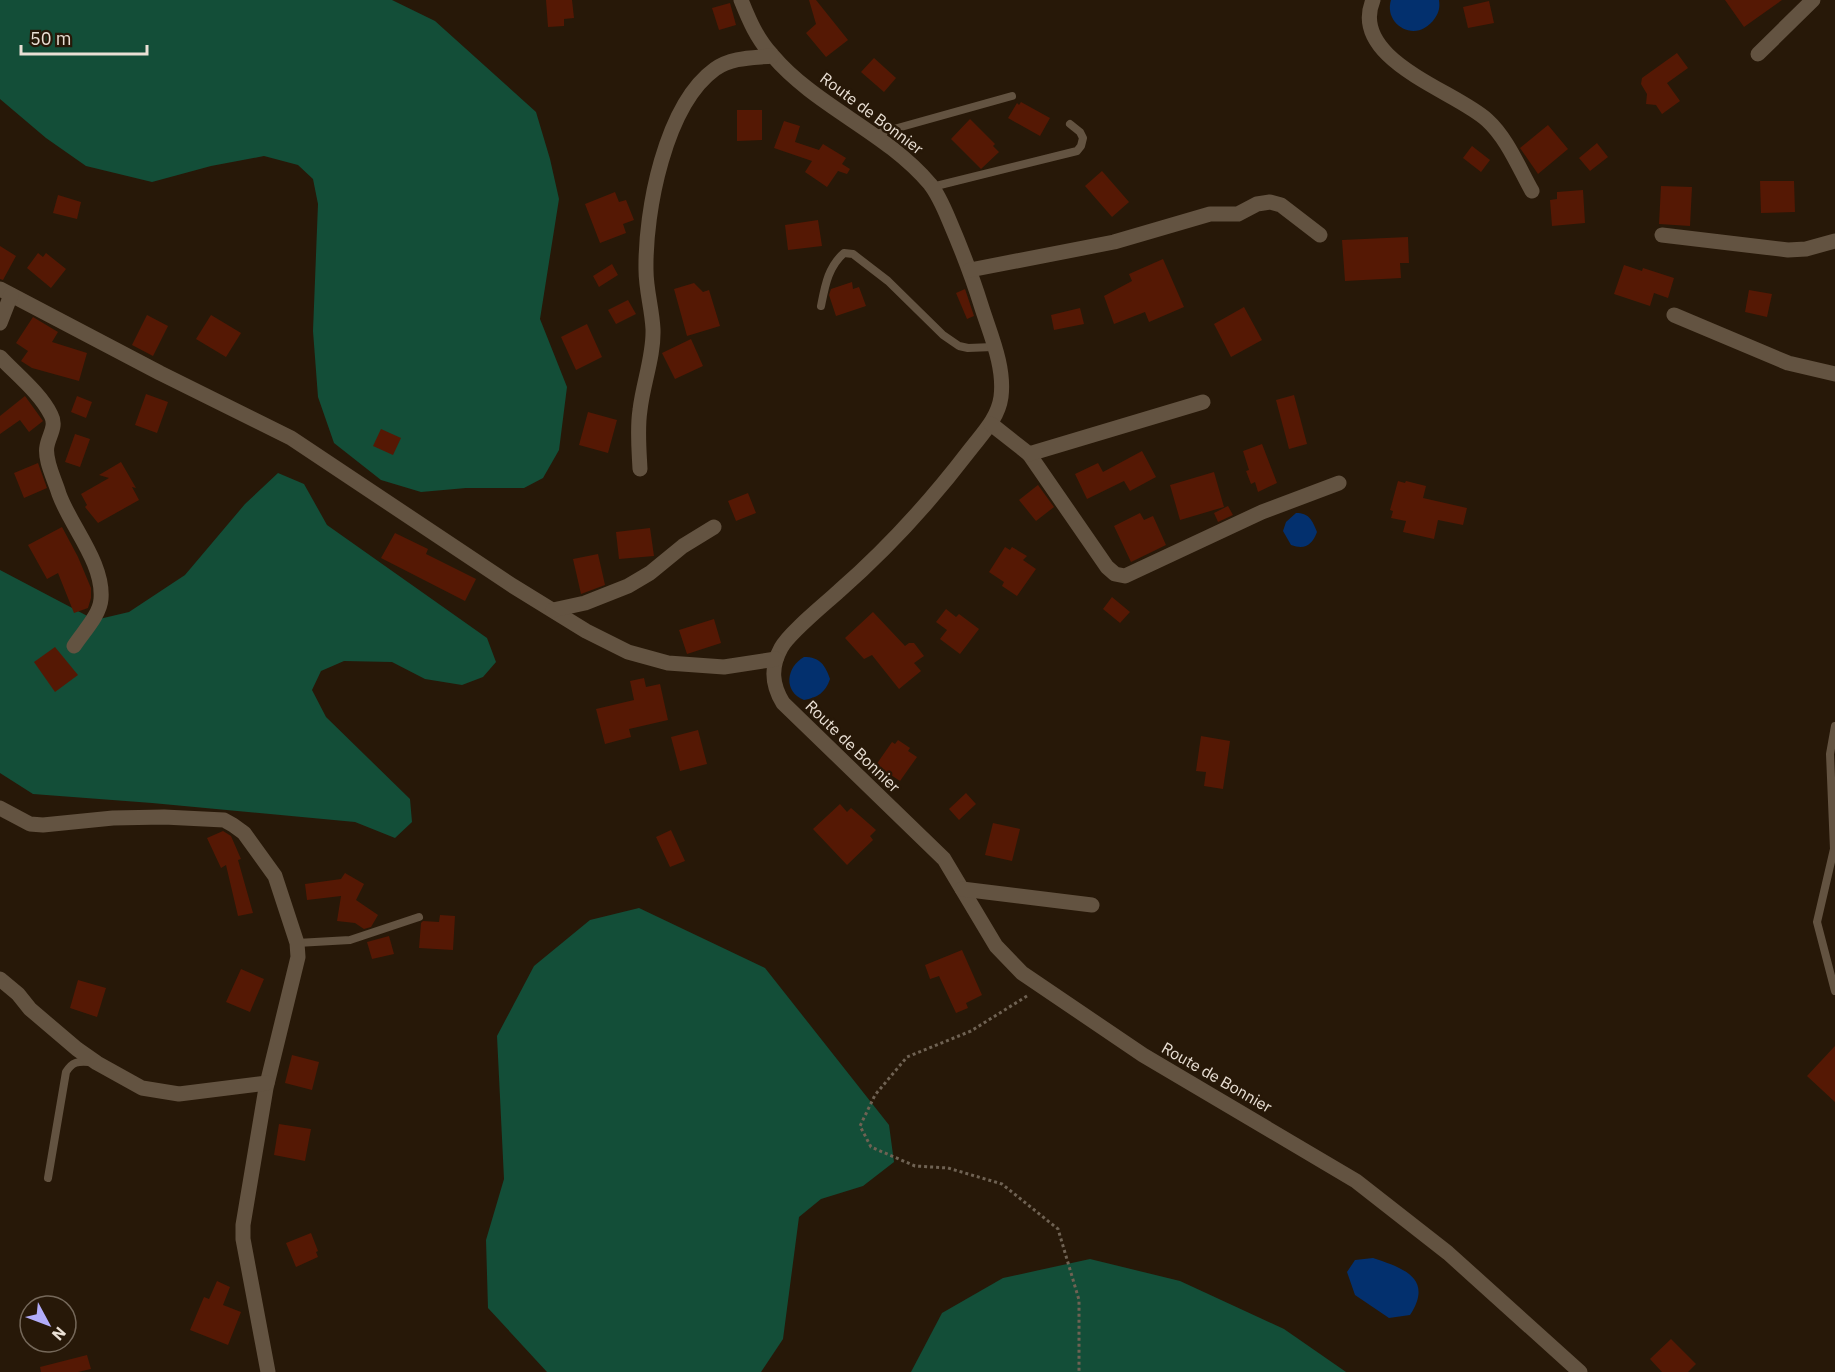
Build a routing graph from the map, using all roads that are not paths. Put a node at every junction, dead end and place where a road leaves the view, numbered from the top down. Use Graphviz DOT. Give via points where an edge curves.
graph roads {
  1 [pos="741,0"];
  2 [pos="1373,0"];
  3 [pos="1813,0"];
  4 [pos="1758,54"];
  5 [pos="772,57"];
  6 [pos="1012,96"];
  7 [pos="1070,124"];
  8 [pos="876,135"];
  9 [pos="932,187"];
  10 [pos="1532,190"];
  11 [pos="1320,234"];
  12 [pos="1662,235"];
  13 [pos="1835,241"];
  14 [pos="970,270"];
  15 [pos="5,292"];
  16 [pos="821,306"];
  17 [pos="1674,315"];
  18 [pos="0,323"];
  19 [pos="993,347"];
  20 [pos="0,357"];
  21 [pos="1835,374"];
  22 [pos="1203,402"];
  23 [pos="990,424"];
  24 [pos="1029,454"];
  25 [pos="640,469"];
  26 [pos="1339,483"];
  27 [pos="714,527"];
  28 [pos="553,610"];
  29 [pos="74,646"];
  30 [pos="776,658"];
  31 [pos="1835,726"];
  32 [pos="0,808"];
  33 [pos="962,889"];
  34 [pos="1092,904"];
  35 [pos="419,916"];
  36 [pos="297,943"];
  37 [pos="0,979"];
  38 [pos="1835,992"];
  39 [pos="97,1063"];
  40 [pos="267,1083"];
  41 [pos="48,1178"];
  42 [pos="268,1372"];
  43 [pos="1580,1372"];
  1 -- 5 [label="street, Route de Bonnier"];
  2 -- 10 [label="street" via="1368,11 1369,23 1385,51 1406,70 1488,121"];
  3 -- 4 [label="street"];
  5 -- 8 [label="street, Route de Bonnier"];
  5 -- 25 [label="street" via="735,59 715,69 693,92 672,131 659,170 646,233 645,273 653,330 638,425"];
  6 -- 8 [label="lane"];
  7 -- 9 [label="lane" via="1083,138 1077,151"];
  8 -- 9 [label="street, Route de Bonnier" via="914,166"];
  9 -- 14 [label="street, Route de Bonnier"];
  11 -- 14 [label="street" via="1281,204 1270,202 1238,214 1210,214 1114,242"];
  12 -- 13 [label="street" via="1788,250"];
  14 -- 19 [label="street, Route de Bonnier"];
  15 -- 18 [label="street"];
  15 -- 28 [label="street" via="291,438"];
  16 -- 19 [label="lane" via="828,274 836,260 844,253 853,254 958,346"];
  17 -- 21 [label="street" via="1788,363"];
  19 -- 23 [label="street, Route de Bonnier" via="1001,379 1000,399"];
  20 -- 29 [label="street" via="53,418 46,454 61,497 101,583 98,609"];
  22 -- 24 [label="street"];
  23 -- 24 [label="street"];
  23 -- 30 [label="street, Route de Bonnier" via="914,517 790,637"];
  24 -- 26 [label="street" via="1107,567 1120,576 1262,512"];
  27 -- 28 [label="street" via="628,586 585,603"];
  28 -- 30 [label="street" via="586,631 653,659 724,667"];
  30 -- 33 [label="street, Route de Bonnier" via="773,680 783,703 944,860"];
  31 -- 38 [label="lane" via="1830,754 1834,849 1817,922"];
  32 -- 36 [label="street" via="30,824 43,825 113,818 224,820 244,833 276,876"];
  33 -- 34 [label="street"];
  33 -- 43 [label="street, Route de Bonnier" via="996,946 1041,988 1143,1055 1356,1182 1448,1253"];
  35 -- 36 [label="lane" via="350,939"];
  36 -- 40 [label="street" via="298,957"];
  37 -- 39 [label="street" via="30,1009"];
  39 -- 40 [label="street" via="142,1088 179,1094"];
  39 -- 41 [label="lane" via="78,1061 66,1072"];
  40 -- 42 [label="street" via="243,1239"];
}
